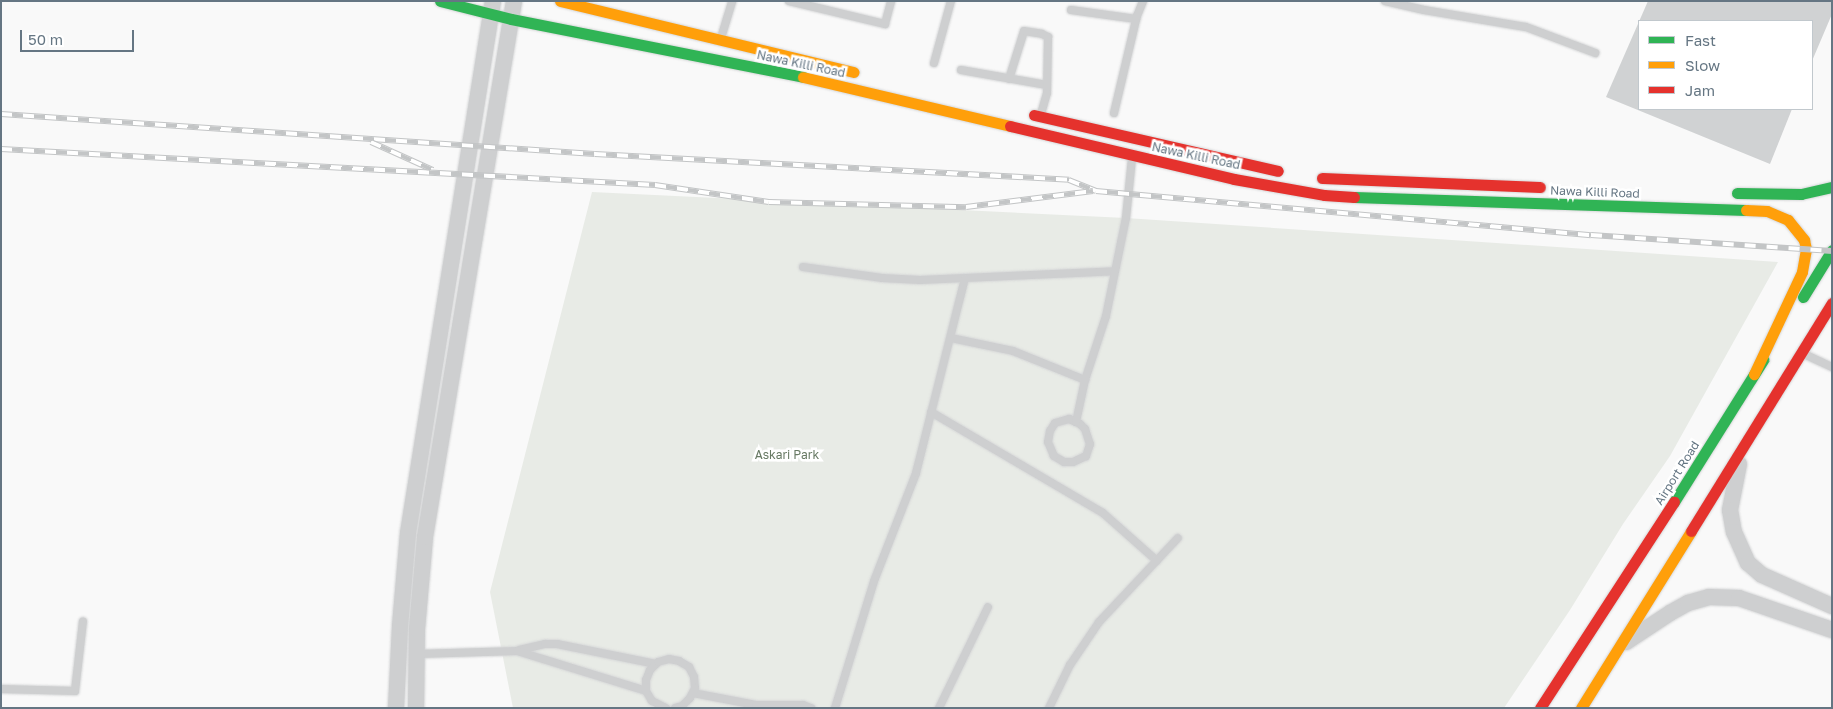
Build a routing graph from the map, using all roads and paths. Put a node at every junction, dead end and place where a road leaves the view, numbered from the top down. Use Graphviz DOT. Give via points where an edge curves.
graph roads {
  1 [pos="440,1"];
  2 [pos="514,1"];
  3 [pos="560,1"];
  4 [pos="732,1"];
  5 [pos="789,1"];
  6 [pos="891,1"];
  7 [pos="952,1"];
  8 [pos="1142,1"];
  9 [pos="1385,1"];
  10 [pos="492,8"];
  11 [pos="1071,10"];
  12 [pos="512,19"];
  13 [pos="1136,19"];
  14 [pos="721,40"];
  15 [pos="1594,53"];
  16 [pos="934,64"];
  17 [pos="961,70"];
  18 [pos="866,75"];
  19 [pos="1009,79"];
  20 [pos="1047,85"];
  21 [pos="1021,112"];
  22 [pos="1114,113"];
  23 [pos="1040,116"];
  24 [pos="1132,156"];
  25 [pos="1286,172"];
  26 [pos="1312,176"];
  27 [pos="1555,187"];
  28 [pos="1832,187"];
  29 [pos="1728,193"];
  30 [pos="1832,250"];
  31 [pos="803,267"];
  32 [pos="1115,271"];
  33 [pos="965,278"];
  34 [pos="1831,305"];
  35 [pos="951,338"];
  36 [pos="1802,353"];
  37 [pos="1832,367"];
  38 [pos="1754,374"];
  39 [pos="1085,380"];
  40 [pos="931,412"];
  41 [pos="1076,422"];
  42 [pos="1744,445"];
  43 [pos="1178,538"];
  44 [pos="1157,561"];
  45 [pos="1832,606"];
  46 [pos="988,607"];
  47 [pos="83,621"];
  48 [pos="1832,630"];
  49 [pos="1618,648"];
  50 [pos="517,651"];
  51 [pos="417,654"];
  52 [pos="656,664"];
  53 [pos="1,689"];
  54 [pos="646,691"];
  55 [pos="693,693"];
  56 [pos="396,708"];
  57 [pos="416,708"];
  58 [pos="666,708"];
  59 [pos="675,708"];
  60 [pos="811,708"];
  61 [pos="835,708"];
  62 [pos="939,708"];
  63 [pos="1049,708"];
  64 [pos="1540,708"];
  65 [pos="1581,708"];
  1 -- 10 [label="main road, Nawa Killi Road"];
  2 -- 12 [label="street"];
  3 -- 14 [label="main road, Nawa Killi Road"];
  4 -- 14 [label="lane"];
  5 -- 6 [label="lane" via="885,24"];
  7 -- 16 [label="lane"];
  8 -- 13 [label="lane"];
  9 -- 15 [label="lane" via="1526,27"];
  10 -- 12 [label="main road, Nawa Killi Road"];
  10 -- 56 [label="street" via="408,533"];
  11 -- 13 [label="lane"];
  12 -- 24 [label="main road, Nawa Killi Road" via="826,82"];
  12 -- 51 [label="street" via="425,537"];
  13 -- 22 [label="lane"];
  14 -- 18 [label="main road, Nawa Killi Road"];
  17 -- 19 [label="lane"];
  19 -- 20 [label="lane"];
  19 -- 20 [label="lane" via="1024,31 1048,38"];
  20 -- 23 [label="lane"];
  21 -- 23 [label="main road, Nawa Killi Road"];
  23 -- 25 [label="main road, Nawa Killi Road"];
  24 -- 32 [label="lane" via="1126,218"];
  24 -- 38 [label="main road, Nawa Killi Road" via="1234,179 1324,194 1396,200 1767,211 1780,215 1804,240 1805,258 1802,272"];
  26 -- 27 [label="main road, Nawa Killi Road"];
  28 -- 29 [label="main road" via="1801,194"];
  30 -- 38 [label="main road, Airport Road"];
  31 -- 33 [label="lane" via="882,278"];
  32 -- 33 [label="lane"];
  32 -- 39 [label="lane" via="1106,316"];
  33 -- 35 [label="lane"];
  34 -- 36 [label="main road"];
  35 -- 39 [label="lane" via="1013,351"];
  35 -- 40 [label="lane"];
  36 -- 37 [label="lane"];
  36 -- 42 [label="main road"];
  38 -- 64 [label="main road, Airport Road" via="1666,516"];
  39 -- 41 [label="lane"];
  40 -- 44 [label="lane" via="1103,513"];
  40 -- 61 [label="lane" via="916,473 874,581"];
  41 -- 41 [label="lane" via="1085,429 1089,438 1088,450 1086,456 1064,462 1050,450 1050,431 1055,423 1063,420"];
  42 -- 45 [label="street" via="1730,510 1739,547 1748,563 1762,575"];
  42 -- 49 [label="main road"];
  43 -- 44 [label="lane"];
  44 -- 63 [label="lane" via="1099,622 1070,665"];
  46 -- 62 [label="lane"];
  47 -- 53 [label="lane" via="75,691"];
  48 -- 49 [label="street" via="1739,598 1709,598 1688,603"];
  49 -- 65 [label="main road"];
  50 -- 51 [label="lane"];
  50 -- 52 [label="lane" via="557,644"];
  50 -- 54 [label="lane"];
  51 -- 57 [label="street"];
  52 -- 54 [label="lane" via="646,680"];
  52 -- 55 [label="lane" via="669,659 688,667 694,677"];
  54 -- 58 [label="lane" via="652,700"];
  55 -- 59 [label="lane" via="682,706"];
  55 -- 60 [label="lane" via="756,705 803,705"];
}
